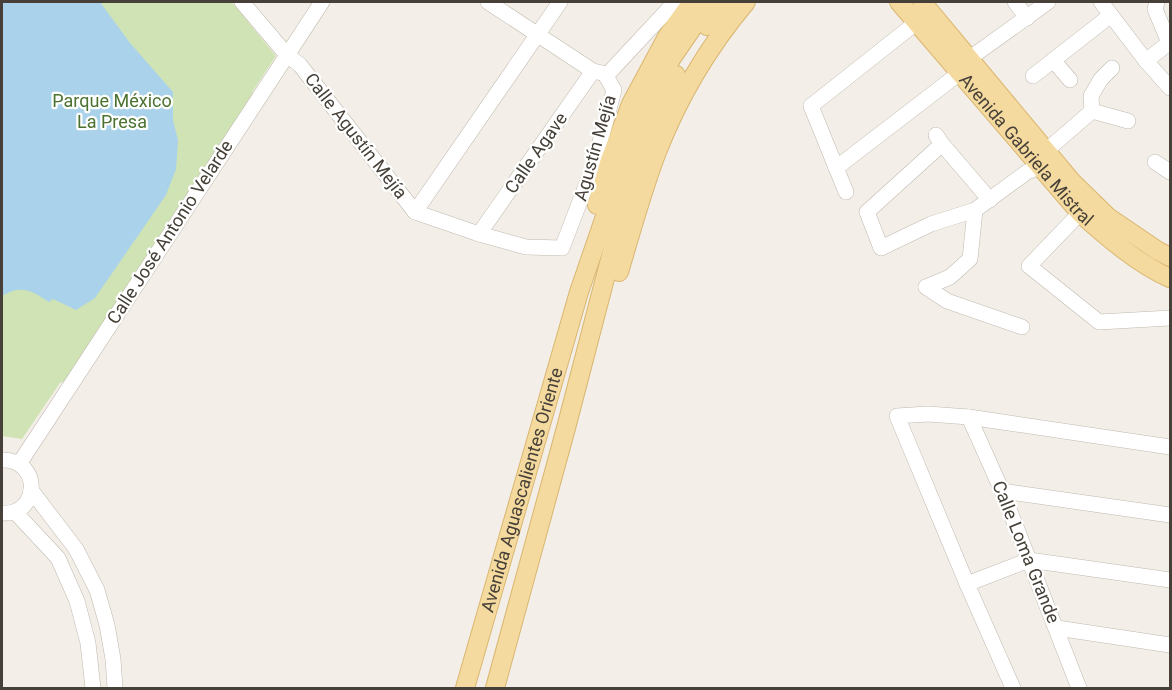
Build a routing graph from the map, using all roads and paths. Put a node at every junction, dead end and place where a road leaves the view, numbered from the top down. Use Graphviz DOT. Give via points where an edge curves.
graph roads {
  1 [pos="242,2"];
  2 [pos="322,2"];
  3 [pos="488,2"];
  4 [pos="560,2"];
  5 [pos="675,2"];
  6 [pos="692,2"];
  7 [pos="710,2"];
  8 [pos="726,2"];
  9 [pos="746,2"];
  10 [pos="899,2"];
  11 [pos="922,2"];
  12 [pos="1015,2"];
  13 [pos="1048,2"];
  14 [pos="1101,2"];
  15 [pos="1157,2"];
  16 [pos="1111,15"];
  17 [pos="1027,18"];
  18 [pos="916,22"];
  19 [pos="538,34"];
  20 [pos="1170,43"];
  21 [pos="287,55"];
  22 [pos="1053,60"];
  23 [pos="1146,61"];
  24 [pos="966,65"];
  25 [pos="1112,68"];
  26 [pos="599,73"];
  27 [pos="1033,76"];
  28 [pos="1070,80"];
  29 [pos="1170,88"];
  30 [pos="1092,111"];
  31 [pos="1128,121"];
  32 [pos="1047,159"];
  33 [pos="1155,162"];
  34 [pos="836,168"];
  35 [pos="1170,172"];
  36 [pos="846,192"];
  37 [pos="990,200"];
  38 [pos="975,210"];
  39 [pos="415,212"];
  40 [pos="1080,213"];
  41 [pos="479,234"];
  42 [pos="562,249"];
  43 [pos="1170,257"];
  44 [pos="1170,278"];
  45 [pos="579,292"];
  46 [pos="600,296"];
  47 [pos="1170,318"];
  48 [pos="1022,327"];
  49 [pos="969,417"];
  50 [pos="1170,447"];
  51 [pos="2,460"];
  52 [pos="19,464"];
  53 [pos="32,490"];
  54 [pos="1002,490"];
  55 [pos="8,513"];
  56 [pos="1170,515"];
  57 [pos="1029,560"];
  58 [pos="1170,580"];
  59 [pos="967,584"];
  60 [pos="1057,628"];
  61 [pos="1170,645"];
  62 [pos="93,688"];
  63 [pos="115,688"];
  64 [pos="465,688"];
  65 [pos="495,688"];
  66 [pos="1013,688"];
  67 [pos="1079,688"];
  1 -- 21 [label="street, Calle Agustín Mejía"];
  2 -- 21 [label="street, Calle José Antonio Velarde"];
  3 -- 19 [label="street"];
  4 -- 19 [label="street"];
  5 -- 26 [label="street, Agustín Mejía"];
  6 -- 45 [label="main road, Avenida Aguascalientes Oriente" via="631,104 576,272"];
  7 -- 45 [label="main road, Avenida Aguascalientes Oriente" via="671,59 632,138"];
  8 -- 46 [label="main road, Avenida Aguascalientes Oriente" via="681,66 641,150"];
  9 -- 46 [label="main road, Avenida Aguascalientes Oriente" via="708,55 669,124 617,277"];
  10 -- 18 [label="main road, Avenida Gabriela Mistral"];
  11 -- 24 [label="main road, Avenida Gabriela Mistral"];
  12 -- 17 [label="street"];
  13 -- 17 [label="street"];
  14 -- 16 [label="street"];
  15 -- 20 [label="street" via="1155,9"];
  16 -- 22 [label="street"];
  16 -- 23 [label="street"];
  17 -- 24 [label="street"];
  18 -- 24 [label="main road, Avenida Gabriela Mistral"];
  18 -- 34 [label="street" via="811,106"];
  19 -- 26 [label="street"];
  19 -- 39 [label="street"];
  20 -- 23 [label="street"];
  21 -- 39 [label="street, Calle Agustín Mejía" via="300,65"];
  21 -- 52 [label="street, Calle José Antonio Velarde"];
  22 -- 27 [label="street"];
  22 -- 28 [label="street"];
  23 -- 29 [label="street"];
  24 -- 32 [label="main road, Avenida Gabriela Mistral"];
  24 -- 34 [label="street"];
  25 -- 30 [label="street" via="1091,96"];
  26 -- 41 [label="street, Calle Agave"];
  26 -- 42 [label="street, Agustín Mejía" via="614,90 592,170"];
  30 -- 31 [label="street"];
  30 -- 32 [label="street"];
  32 -- 37 [label="street"];
  32 -- 40 [label="main road, Avenida Gabriela Mistral"];
  32 -- 43 [label="main road, Avenida Gabriela Mistral" via="1108,217"];
  33 -- 35 [label="street"];
  34 -- 36 [label="street"];
  37 -- 38 [label="street"];
  37 -- 38 [label="street" via="939,139 867,212 881,248 931,224"];
  38 -- 48 [label="street" via="970,259 950,277 926,287 947,301"];
  39 -- 41 [label="street, Calle Agustín Mejía"];
  40 -- 44 [label="main road, Avenida Gabriela Mistral" via="1106,236"];
  40 -- 47 [label="street" via="1029,266 1099,322"];
  41 -- 42 [label="street, Calle Agustín Mejía" via="526,247"];
  45 -- 64 [label="main road, Avenida Aguascalientes Oriente"];
  46 -- 65 [label="main road, Avenida Aguascalientes Oriente"];
  49 -- 50 [label="street"];
  49 -- 54 [label="street, Calle Loma Grande"];
  49 -- 59 [label="street" via="897,416"];
  51 -- 52 [label="street"];
  52 -- 53 [label="street" via="29,475"];
  53 -- 55 [label="street" via="23,507"];
  53 -- 63 [label="street" via="76,549 97,590 107,625"];
  54 -- 56 [label="street"];
  54 -- 57 [label="street, Calle Loma Grande"];
  55 -- 62 [label="street" via="58,558 78,601"];
  57 -- 58 [label="street"];
  57 -- 59 [label="street"];
  57 -- 60 [label="street, Calle Loma Grande"];
  59 -- 66 [label="street"];
  60 -- 61 [label="street"];
  60 -- 67 [label="street, Calle Loma Grande"];
}
